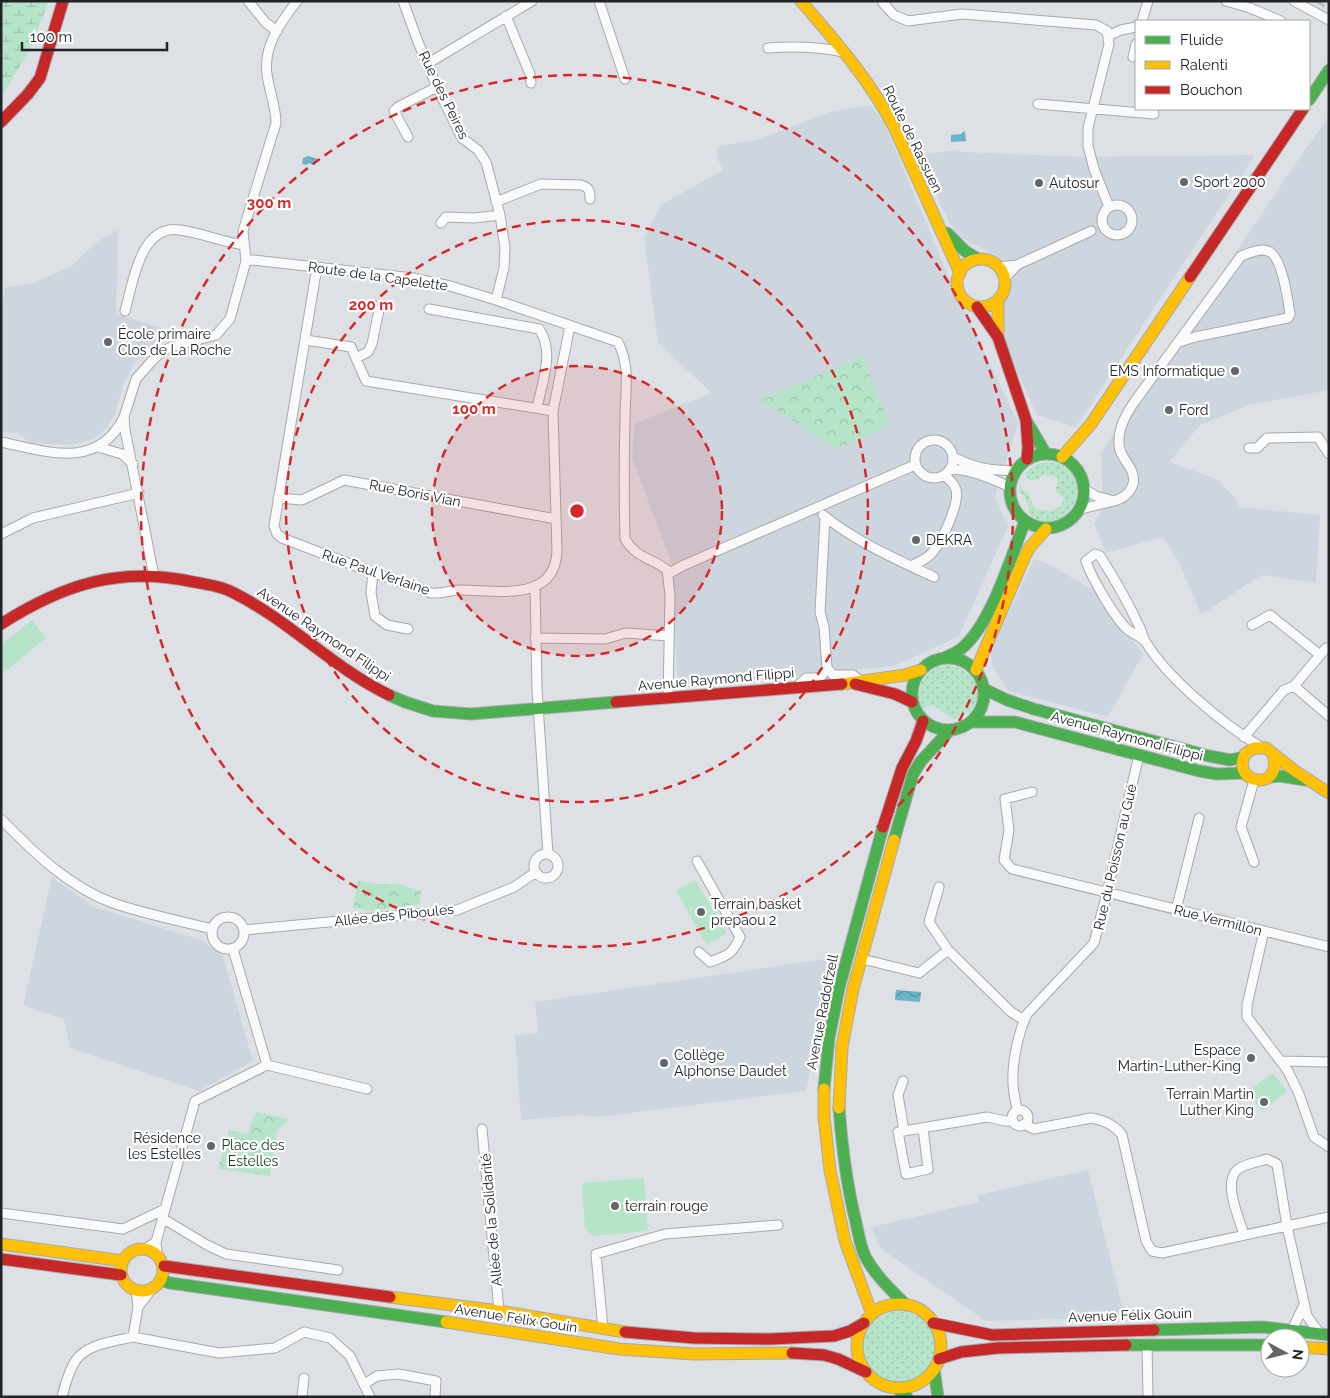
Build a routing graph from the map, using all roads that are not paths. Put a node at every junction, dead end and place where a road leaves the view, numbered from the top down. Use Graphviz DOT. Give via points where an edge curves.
graph roads {
  1 [pos="63,1"];
  2 [pos="248,1"];
  3 [pos="297,1"];
  4 [pos="403,1"];
  5 [pos="532,1"];
  6 [pos="599,1"];
  7 [pos="802,1"];
  8 [pos="1148,1"];
  9 [pos="1226,1"];
  10 [pos="1294,1"];
  11 [pos="883,3"];
  12 [pos="506,16"];
  13 [pos="1142,20"];
  14 [pos="1278,20"];
  15 [pos="1329,20"];
  16 [pos="1135,27"];
  17 [pos="277,31"];
  18 [pos="1108,36"];
  19 [pos="768,48"];
  20 [pos="1135,48"];
  21 [pos="844,52"];
  22 [pos="1133,57"];
  23 [pos="427,64"];
  24 [pos="1329,70"];
  25 [pos="625,79"];
  26 [pos="530,82"];
  27 [pos="436,86"];
  28 [pos="1310,98"];
  29 [pos="1038,104"];
  30 [pos="1094,109"];
  31 [pos="1302,110"];
  32 [pos="1154,114"];
  33 [pos="1,122"];
  34 [pos="408,137"];
  35 [pos="590,200"];
  36 [pos="496,202"];
  37 [pos="1109,207"];
  38 [pos="500,215"];
  39 [pos="937,222"];
  40 [pos="1102,222"];
  41 [pos="441,223"];
  42 [pos="1106,230"];
  43 [pos="1091,231"];
  44 [pos="244,245"];
  45 [pos="978,260"];
  46 [pos="246,261"];
  47 [pos="1017,265"];
  48 [pos="998,266"];
  49 [pos="317,267"];
  50 [pos="960,273"];
  51 [pos="1004,279"];
  52 [pos="496,300"];
  53 [pos="998,300"];
  54 [pos="977,307"];
  55 [pos="429,309"];
  56 [pos="379,310"];
  57 [pos="125,311"];
  58 [pos="570,326"];
  59 [pos="998,337"];
  60 [pos="306,340"];
  61 [pos="1179,342"];
  62 [pos="356,358"];
  63 [pos="537,408"];
  64 [pos="552,411"];
  65 [pos="124,417"];
  66 [pos="1026,420"];
  67 [pos="1091,424"];
  68 [pos="1,442"];
  69 [pos="98,447"];
  70 [pos="1249,448"];
  71 [pos="1046,454"];
  72 [pos="1329,454"];
  73 [pos="953,457"];
  74 [pos="1062,457"];
  75 [pos="1028,459"];
  76 [pos="133,464"];
  77 [pos="915,465"];
  78 [pos="1078,469"];
  79 [pos="1016,470"];
  80 [pos="946,473"];
  81 [pos="1010,487"];
  82 [pos="1084,489"];
  83 [pos="139,493"];
  84 [pos="278,498"];
  85 [pos="1114,501"];
  86 [pos="818,506"];
  87 [pos="1081,509"];
  88 [pos="825,517"];
  89 [pos="556,519"];
  90 [pos="1025,520"];
  91 [pos="1046,529"];
  92 [pos="1,534"];
  93 [pos="911,566"];
  94 [pos="373,572"];
  95 [pos="668,574"];
  96 [pos="154,576"];
  97 [pos="934,577"];
  98 [pos="535,587"];
  99 [pos="1,624"];
  100 [pos="1252,625"];
  101 [pos="408,629"];
  102 [pos="669,636"];
  103 [pos="535,638"];
  104 [pos="1144,640"];
  105 [pos="1329,648"];
  106 [pos="1320,655"];
  107 [pos="943,658"];
  108 [pos="827,668"];
  109 [pos="920,670"];
  110 [pos="976,670"];
  111 [pos="856,682"];
  112 [pos="1294,686"];
  113 [pos="797,687"];
  114 [pos="984,689"];
  115 [pos="668,698"];
  116 [pos="912,702"];
  117 [pos="538,708"];
  118 [pos="1329,716"];
  119 [pos="923,721"];
  120 [pos="972,722"];
  121 [pos="949,731"];
  122 [pos="1244,737"];
  123 [pos="1261,747"];
  124 [pos="1273,754"];
  125 [pos="1245,755"];
  126 [pos="1139,756"];
  127 [pos="1249,777"];
  128 [pos="1270,777"];
  129 [pos="1306,780"];
  130 [pos="1032,792"];
  131 [pos="1329,793"];
  132 [pos="1199,818"];
  133 [pos="1,819"];
  134 [pos="548,854"];
  135 [pos="697,861"];
  136 [pos="1254,862"];
  137 [pos="536,872"];
  138 [pos="939,887"];
  139 [pos="1107,893"];
  140 [pos="1176,910"];
  141 [pos="213,929"];
  142 [pos="244,930"];
  143 [pos="1264,931"];
  144 [pos="1329,947"];
  145 [pos="232,949"];
  146 [pos="948,950"];
  147 [pos="699,952"];
  148 [pos="862,958"];
  149 [pos="1024,1020"];
  150 [pos="1281,1061"];
  151 [pos="1329,1062"];
  152 [pos="268,1064"];
  153 [pos="903,1081"];
  154 [pos="367,1089"];
  155 [pos="1017,1110"];
  156 [pos="1013,1121"];
  157 [pos="1024,1124"];
  158 [pos="482,1128"];
  159 [pos="923,1128"];
  160 [pos="904,1131"];
  161 [pos="1329,1147"];
  162 [pos="1,1213"];
  163 [pos="164,1213"];
  164 [pos="1329,1217"];
  165 [pos="778,1225"];
  166 [pos="1286,1226"];
  167 [pos="1244,1235"];
  168 [pos="156,1242"];
  169 [pos="1,1244"];
  170 [pos="145,1249"];
  171 [pos="157,1254"];
  172 [pos="1,1259"];
  173 [pos="123,1261"];
  174 [pos="164,1266"];
  175 [pos="338,1270"];
  176 [pos="121,1275"];
  177 [pos="161,1280"];
  178 [pos="136,1290"];
  179 [pos="150,1290"];
  180 [pos="1304,1304"];
  181 [pos="906,1305"];
  182 [pos="138,1307"];
  183 [pos="499,1311"];
  184 [pos="868,1319"];
  185 [pos="933,1323"];
  186 [pos="1267,1328"];
  187 [pos="1293,1328"];
  188 [pos="603,1329"];
  189 [pos="1310,1332"];
  190 [pos="1324,1334"];
  191 [pos="133,1337"];
  192 [pos="1147,1344"];
  193 [pos="1260,1345"];
  194 [pos="1310,1348"];
  195 [pos="1329,1349"];
  196 [pos="939,1358"];
  197 [pos="934,1369"];
  198 [pos="866,1372"];
  199 [pos="304,1378"];
  200 [pos="364,1384"];
  201 [pos="897,1388"];
  202 [pos="62,1397"];
  203 [pos="302,1397"];
  204 [pos="370,1397"];
  205 [pos="435,1397"];
  206 [pos="907,1397"];
  207 [pos="938,1397"];
  208 [pos="1148,1397"];
  1 -- 33 [label="main road" via="40,78"];
  2 -- 17 [label="street"];
  3 -- 17 [label="street"];
  4 -- 23 [label="street, Rue des Peires"];
  5 -- 12 [label="street"];
  6 -- 25 [label="street"];
  7 -- 21 [label="main road, Route de Rassuen"];
  8 -- 13 [label="street"];
  9 -- 14 [label="street"];
  10 -- 15 [label="street"];
  11 -- 18 [label="street" via="894,15 908,21 962,14 1096,25"];
  12 -- 23 [label="street"];
  12 -- 26 [label="street" via="530,74"];
  16 -- 18 [label="street"];
  17 -- 44 [label="street" via="266,56 276,123 243,231"];
  18 -- 30 [label="street" via="1107,57"];
  19 -- 21 [label="street" via="801,46"];
  20 -- 22 [label="street"];
  21 -- 39 [label="main road, Route de Rassuen" via="886,112"];
  23 -- 27 [label="street, Rue des Peires"];
  24 -- 28 [label="main road"];
  27 -- 34 [label="street" via="394,111"];
  27 -- 36 [label="street, Rue des Peires" via="462,138 478,150 486,162"];
  29 -- 30 [label="street"];
  30 -- 32 [label="street"];
  30 -- 37 [label="street" via="1088,128 1088,146"];
  31 -- 67 [label="main road"];
  35 -- 36 [label="street" via="590,191 581,185 541,184"];
  36 -- 38 [label="street, Rue des Peires"];
  37 -- 40 [label="street"];
  37 -- 42 [label="street" via="1125,207 1132,222 1121,235"];
  38 -- 41 [label="street" via="446,217"];
  38 -- 52 [label="street, Rue des Peires" via="505,248"];
  39 -- 45 [label="main road, Route de Rassuen"];
  39 -- 50 [label="main road, Route de Rassuen"];
  40 -- 42 [label="street"];
  40 -- 43 [label="street"];
  42 -- 43 [label="street"];
  43 -- 47 [label="street"];
  44 -- 46 [label="street"];
  44 -- 57 [label="street" via="193,232 167,230 147,244 139,258"];
  45 -- 48 [label="main road"];
  45 -- 50 [label="main road" via="967,264"];
  46 -- 49 [label="street, Route de la Capelette"];
  46 -- 65 [label="street" via="227,324 216,335 171,347 160,354 136,379"];
  47 -- 48 [label="street"];
  47 -- 51 [label="street"];
  48 -- 51 [label="main road"];
  49 -- 52 [label="street, Route de la Capelette" via="413,278"];
  49 -- 60 [label="street, Rue Paul Verlaine"];
  50 -- 54 [label="main road" via="957,284 960,295"];
  51 -- 53 [label="main road" via="1004,289"];
  52 -- 58 [label="street, Route de la Capelette"];
  53 -- 54 [label="main road"];
  53 -- 59 [label="main road"];
  54 -- 59 [label="main road"];
  55 -- 63 [label="street" via="539,329 547,345"];
  56 -- 62 [label="street" via="372,344 368,352"];
  58 -- 64 [label="street"];
  58 -- 95 [label="street, Route de la Capelette" via="618,342 624,355 627,368 625,539 631,549 658,563 668,570"];
  59 -- 66 [label="main road"];
  60 -- 62 [label="street" via="351,347"];
  60 -- 84 [label="street, Rue Paul Verlaine"];
  61 -- 61 [label="street" via="1288,318 1290,314 1282,275 1271,253 1256,251 1241,256"];
  61 -- 85 [label="street" via="1124,418 1118,445 1134,479 1128,494"];
  62 -- 63 [label="street" via="366,381"];
  63 -- 64 [label="street"];
  64 -- 89 [label="street"];
  65 -- 69 [label="street" via="110,438"];
  65 -- 76 [label="street"];
  66 -- 71 [label="main road"];
  66 -- 75 [label="main road"];
  67 -- 74 [label="main road"];
  67 -- 78 [label="main road" via="1078,455"];
  68 -- 69 [label="street" via="55,453"];
  69 -- 76 [label="street" via="122,454"];
  70 -- 72 [label="street" via="1257,448 1267,438 1318,437"];
  71 -- 74 [label="main road"];
  71 -- 75 [label="main road"];
  73 -- 77 [label="street" via="943,442 929,440 917,448"];
  73 -- 79 [label="street" via="968,464"];
  73 -- 80 [label="street"];
  74 -- 78 [label="main road"];
  75 -- 79 [label="main road"];
  76 -- 83 [label="street"];
  77 -- 80 [label="street" via="928,478"];
  77 -- 86 [label="street"];
  78 -- 82 [label="main road"];
  79 -- 81 [label="main road"];
  80 -- 81 [label="street" via="955,469 969,472"];
  80 -- 93 [label="street" via="956,490 951,518 931,554"];
  81 -- 90 [label="main road" via="1013,503"];
  82 -- 85 [label="street"];
  82 -- 87 [label="main road"];
  83 -- 92 [label="street" via="33,518"];
  83 -- 96 [label="street"];
  84 -- 89 [label="street, Rue Boris Vian" via="302,500 344,480"];
  84 -- 94 [label="street, Rue Paul Verlaine" via="274,526 282,538"];
  85 -- 87 [label="street"];
  86 -- 88 [label="street"];
  86 -- 95 [label="street"];
  87 -- 91 [label="main road" via="1064,524"];
  88 -- 93 [label="street"];
  88 -- 108 [label="street" via="820,612"];
  89 -- 98 [label="street" via="557,562 553,573"];
  90 -- 91 [label="main road"];
  90 -- 107 [label="main road" via="978,630 962,649"];
  91 -- 110 [label="main road" via="1030,547"];
  93 -- 97 [label="street"];
  94 -- 98 [label="street, Rue Paul Verlaine" via="439,594 459,590 508,592"];
  94 -- 101 [label="street" via="370,592 375,616 387,625"];
  95 -- 102 [label="street"];
  96 -- 99 [label="main road, Avenue Raymond Filippi" via="91,581 27,606"];
  96 -- 117 [label="main road, Avenue Raymond Filippi" via="170,576 233,592 378,690 434,712 471,714"];
  98 -- 103 [label="street"];
  100 -- 106 [label="street" via="1270,615"];
  102 -- 103 [label="street" via="626,633 605,639"];
  102 -- 115 [label="street"];
  103 -- 117 [label="street"];
  104 -- 104 [label="street" via="1100,556 1091,556 1086,561 1092,579 1122,624"];
  104 -- 122 [label="street" via="1162,665 1201,703"];
  105 -- 106 [label="street"];
  106 -- 112 [label="street"];
  107 -- 109 [label="main road"];
  107 -- 110 [label="main road" via="958,659"];
  108 -- 111 [label="street" via="833,675 853,675"];
  108 -- 113 [label="street" via="820,678 806,678"];
  109 -- 111 [label="main road, Avenue Raymond Filippi"];
  109 -- 116 [label="main road" via="913,685"];
  110 -- 114 [label="main road"];
  111 -- 113 [label="main road, Avenue Raymond Filippi"];
  111 -- 116 [label="main road, Avenue Raymond Filippi"];
  112 -- 118 [label="street"];
  112 -- 122 [label="street" via="1284,690"];
  113 -- 115 [label="main road, Avenue Raymond Filippi"];
  114 -- 120 [label="main road" via="982,709"];
  114 -- 125 [label="main road, Avenue Raymond Filippi" via="1034,709 1209,756 1236,760"];
  115 -- 117 [label="main road, Avenue Raymond Filippi"];
  116 -- 119 [label="main road"];
  117 -- 134 [label="street"];
  119 -- 121 [label="main road"];
  119 -- 184 [label="main road, Avenue Radolfzell" via="890,801 839,988 824,1079 824,1117 830,1170 845,1241"];
  120 -- 121 [label="main road"];
  120 -- 126 [label="main road, Avenue Raymond Filippi" via="1015,722"];
  121 -- 148 [label="main road, Avenue Radolfzell" via="913,774"];
  122 -- 123 [label="street"];
  122 -- 125 [label="street"];
  123 -- 124 [label="main road"];
  123 -- 125 [label="main road" via="1255,747"];
  124 -- 128 [label="main road" via="1276,768"];
  124 -- 129 [label="main road"];
  125 -- 127 [label="main road" via="1242,768"];
  126 -- 127 [label="main road, Avenue Raymond Filippi" via="1217,774"];
  126 -- 139 [label="street, Rue du Poisson au Gué"];
  127 -- 128 [label="main road" via="1260,781"];
  127 -- 136 [label="street" via="1241,827"];
  128 -- 129 [label="main road"];
  129 -- 131 [label="main road"];
  130 -- 139 [label="street, Rue Vermillon" via="1005,799 1009,830 1004,860 1012,869"];
  132 -- 140 [label="street"];
  133 -- 141 [label="street" via="44,861 76,885 113,903"];
  134 -- 137 [label="street" via="537,858 534,864"];
  134 -- 137 [label="street" via="558,863 554,874 544,878"];
  135 -- 147 [label="street" via="740,937 731,954 710,962"];
  137 -- 142 [label="street, Allée des Piboules" via="514,887 457,910"];
  138 -- 146 [label="street" via="929,922"];
  139 -- 140 [label="street, Rue Vermillon"];
  139 -- 149 [label="street, Rue du Poisson au Gué" via="1094,943"];
  140 -- 143 [label="street, Rue Vermillon"];
  141 -- 142 [label="street" via="219,920 229,917 239,921"];
  141 -- 145 [label="street" via="213,939 219,946"];
  142 -- 145 [label="street" via="243,940"];
  143 -- 144 [label="street, Rue Vermillon"];
  143 -- 150 [label="street" via="1247,1017"];
  145 -- 152 [label="street"];
  146 -- 148 [label="street" via="920,973"];
  146 -- 149 [label="street" via="1011,1012"];
  148 -- 181 [label="main road, Avenue Radolfzell" via="842,1048 838,1101 843,1160 848,1194 866,1258 883,1282"];
  149 -- 155 [label="street, Rue du Poisson au Gué" via="1012,1082"];
  150 -- 151 [label="street"];
  150 -- 161 [label="street" via="1299,1094 1314,1137"];
  152 -- 154 [label="street"];
  152 -- 163 [label="street" via="194,1101"];
  153 -- 160 [label="street" via="898,1095"];
  155 -- 156 [label="street"];
  155 -- 157 [label="street" via="1027,1115"];
  156 -- 157 [label="street" via="1017,1125"];
  156 -- 159 [label="street" via="987,1117"];
  157 -- 167 [label="street" via="1034,1130 1091,1118 1118,1129 1122,1134 1146,1241 1152,1251 1162,1252"];
  158 -- 183 [label="street, Allée de la Solidarité"];
  159 -- 160 [label="street"];
  159 -- 160 [label="street" via="928,1169 906,1174 898,1132"];
  162 -- 163 [label="street" via="123,1229"];
  163 -- 168 [label="street"];
  163 -- 175 [label="street" via="207,1246 226,1254"];
  164 -- 166 [label="street"];
  165 -- 188 [label="street" via="665,1234 596,1254"];
  166 -- 167 [label="street"];
  166 -- 167 [label="street" via="1276,1164 1267,1160 1238,1168 1231,1178 1231,1190"];
  166 -- 180 [label="street"];
  168 -- 170 [label="street"];
  168 -- 171 [label="street"];
  169 -- 173 [label="main road"];
  170 -- 171 [label="main road"];
  170 -- 173 [label="main road" via="132,1251"];
  171 -- 174 [label="main road"];
  172 -- 176 [label="main road"];
  173 -- 176 [label="main road"];
  174 -- 177 [label="main road"];
  174 -- 183 [label="main road, Avenue Félix Gouin"];
  176 -- 178 [label="main road" via="124,1282"];
  177 -- 179 [label="main road"];
  177 -- 198 [label="main road, Avenue Félix Gouin" via="619,1349 694,1354 824,1355"];
  178 -- 179 [label="main road"];
  178 -- 182 [label="street"];
  179 -- 182 [label="street"];
  180 -- 187 [label="street"];
  180 -- 190 [label="street" via="1307,1316"];
  181 -- 184 [label="main road" via="888,1306"];
  181 -- 185 [label="main road" via="923,1312"];
  182 -- 191 [label="street"];
  183 -- 188 [label="main road, Avenue Félix Gouin"];
  184 -- 188 [label="main road, Avenue Félix Gouin" via="850,1331 834,1336 770,1339 694,1338"];
  184 -- 198 [label="main road" via="860,1331 857,1348"];
  185 -- 186 [label="main road, Avenue Félix Gouin" via="992,1335"];
  185 -- 196 [label="main road" via="940,1340"];
  189 -- 190 [label="main road, Avenue Félix Gouin"];
  191 -- 200 [label="street" via="219,1353 275,1348 304,1332 330,1338 350,1356"];
  191 -- 202 [label="street" via="91,1349 76,1359"];
  192 -- 193 [label="main road"];
  192 -- 196 [label="main road" via="998,1348"];
  192 -- 208 [label="street"];
  194 -- 195 [label="main road"];
  196 -- 197 [label="main road"];
  197 -- 201 [label="main road" via="918,1384"];
  197 -- 207 [label="main road"];
  198 -- 201 [label="main road" via="885,1386"];
  199 -- 203 [label="street"];
  200 -- 204 [label="street"];
  200 -- 205 [label="street" via="377,1376 398,1374 436,1381"];
  201 -- 206 [label="main road"];
}
